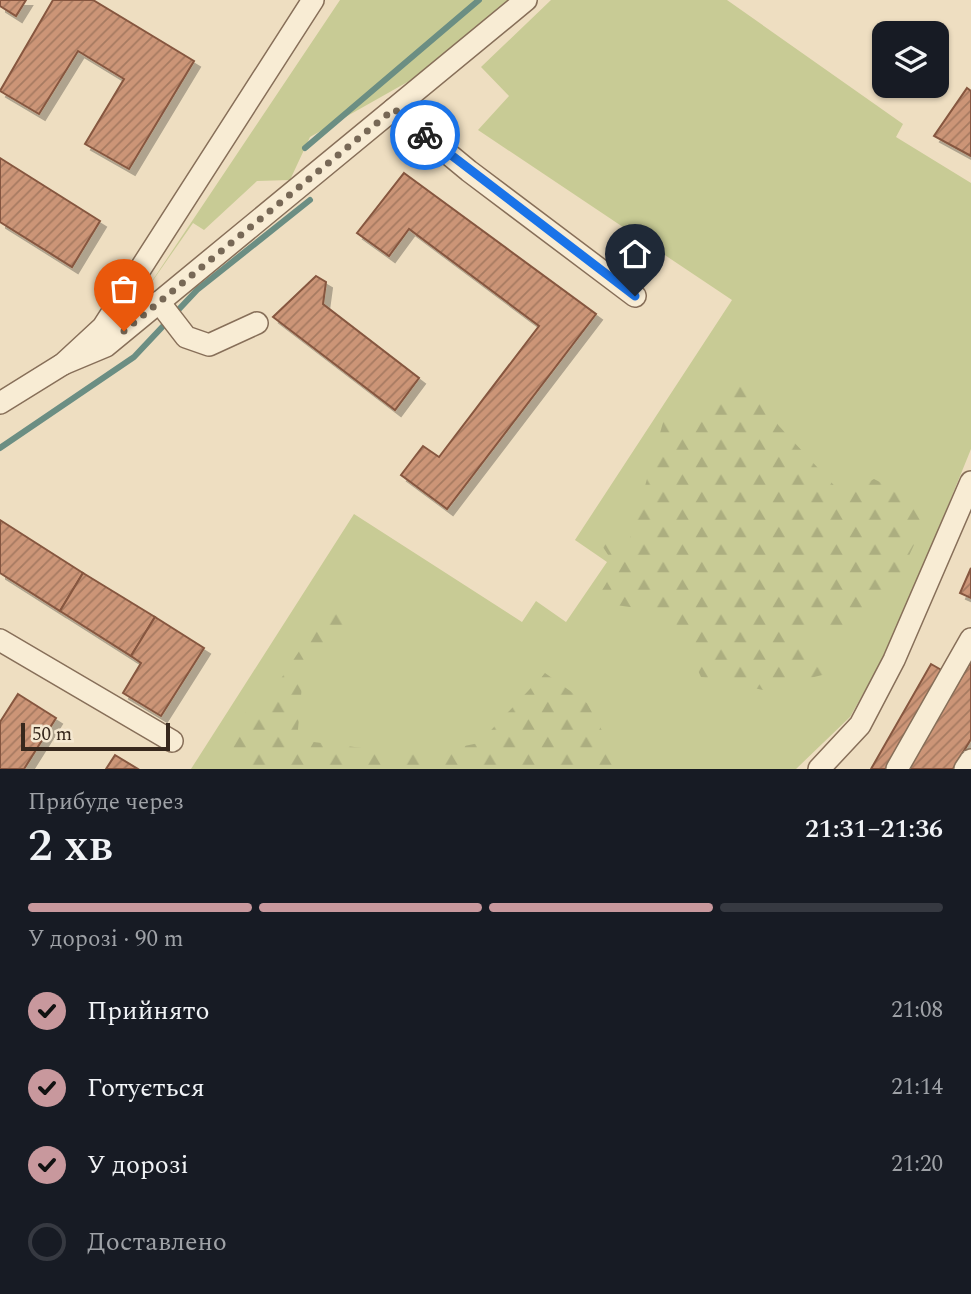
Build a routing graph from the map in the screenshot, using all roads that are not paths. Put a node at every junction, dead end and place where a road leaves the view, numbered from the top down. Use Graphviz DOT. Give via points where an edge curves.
graph roads {
  1 [pos="313,0"];
  2 [pos="526,0"];
  3 [pos="394,109"];
  4 [pos="635,296"];
  5 [pos="159,302"];
  6 [pos="257,323"];
  7 [pos="63,364"];
  8 [pos="0,403"];
  9 [pos="971,482"];
  10 [pos="971,639"];
  11 [pos="0,640"];
  12 [pos="172,741"];
  13 [pos="971,760"];
  14 [pos="819,769"];
  15 [pos="897,769"];
  16 [pos="965,769"];
  1 -- 7 [label="street" via="121,302 91,342"];
  2 -- 3 [label="street"];
  3 -- 4 [label="street"];
  3 -- 5 [label="street"];
  5 -- 6 [label="street" via="186,337 209,345"];
  5 -- 7 [label="street" via="106,346"];
  7 -- 8 [label="street"];
  9 -- 14 [label="street" via="894,660 860,725"];
  10 -- 15 [label="street"];
  11 -- 12 [label="street"];
  13 -- 16 [label="street"];
}
